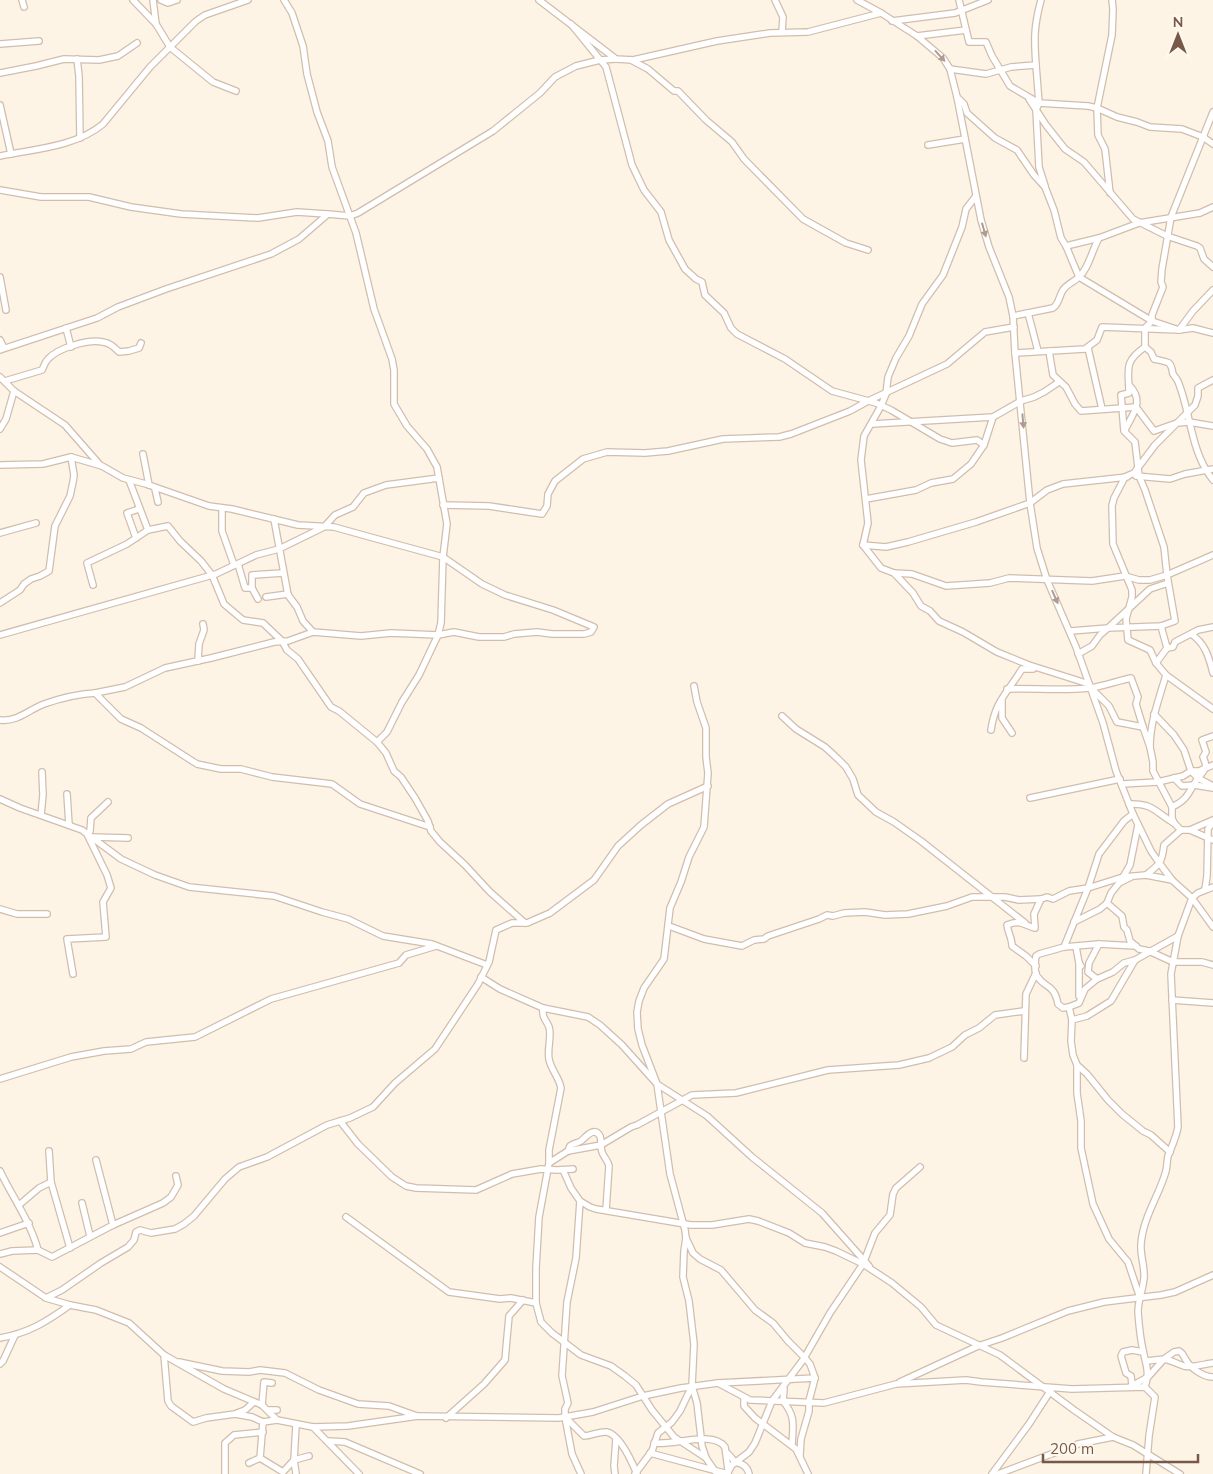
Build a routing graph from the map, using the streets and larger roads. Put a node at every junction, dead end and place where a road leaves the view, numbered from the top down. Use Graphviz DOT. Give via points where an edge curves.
graph roads {
  1 [pos="22,0"];
  2 [pos="133,0"];
  3 [pos="152,0"];
  4 [pos="161,0"];
  5 [pos="177,0"];
  6 [pos="248,0"];
  7 [pos="284,0"];
  8 [pos="539,0"];
  9 [pos="775,0"];
  10 [pos="857,0"];
  11 [pos="959,0"];
  12 [pos="988,0"];
  13 [pos="1041,0"];
  14 [pos="1112,0"];
  15 [pos="865,2"];
  16 [pos="24,7"];
  17 [pos="961,10"];
  18 [pos="882,13"];
  19 [pos="892,21"];
  20 [pos="156,24"];
  21 [pos="571,24"];
  22 [pos="966,30"];
  23 [pos="782,32"];
  24 [pos="917,36"];
  25 [pos="39,42"];
  26 [pos="138,43"];
  27 [pos="0,44"];
  28 [pos="170,47"];
  29 [pos="76,59"];
  30 [pos="616,59"];
  31 [pos="629,59"];
  32 [pos="600,60"];
  33 [pos="1036,65"];
  34 [pos="950,69"];
  35 [pos="1001,69"];
  36 [pos="0,73"];
  37 [pos="236,91"];
  38 [pos="1026,96"];
  39 [pos="957,97"];
  40 [pos="1039,103"];
  41 [pos="0,105"];
  42 [pos="1096,108"];
  43 [pos="1036,110"];
  44 [pos="1213,112"];
  45 [pos="1203,137"];
  46 [pos="80,138"];
  47 [pos="965,139"];
  48 [pos="1213,144"];
  49 [pos="928,145"];
  50 [pos="11,154"];
  51 [pos="0,156"];
  52 [pos="1045,187"];
  53 [pos="0,190"];
  54 [pos="1110,193"];
  55 [pos="976,196"];
  56 [pos="1213,207"];
  57 [pos="328,214"];
  58 [pos="350,216"];
  59 [pos="1171,217"];
  60 [pos="1141,223"];
  61 [pos="1167,236"];
  62 [pos="1099,238"];
  63 [pos="1066,246"];
  64 [pos="868,250"];
  65 [pos="1213,267"];
  66 [pos="0,277"];
  67 [pos="1079,277"];
  68 [pos="1213,290"];
  69 [pos="6,310"];
  70 [pos="1028,313"];
  71 [pos="1013,316"];
  72 [pos="1152,321"];
  73 [pos="1014,327"];
  74 [pos="66,328"];
  75 [pos="1145,328"];
  76 [pos="1179,330"];
  77 [pos="1213,333"];
  78 [pos="0,340"];
  79 [pos="141,343"];
  80 [pos="71,346"];
  81 [pos="1145,347"];
  82 [pos="1088,348"];
  83 [pos="2,349"];
  84 [pos="1038,351"];
  85 [pos="1049,351"];
  86 [pos="1015,353"];
  87 [pos="2,379"];
  88 [pos="1213,380"];
  89 [pos="1059,382"];
  90 [pos="1129,385"];
  91 [pos="14,391"];
  92 [pos="886,394"];
  93 [pos="868,401"];
  94 [pos="1021,401"];
  95 [pos="881,406"];
  96 [pos="1136,407"];
  97 [pos="1102,409"];
  98 [pos="1121,409"];
  99 [pos="1188,414"];
  100 [pos="993,417"];
  101 [pos="1189,422"];
  102 [pos="913,423"];
  103 [pos="1177,423"];
  104 [pos="872,424"];
  105 [pos="1213,426"];
  106 [pos="0,429"];
  107 [pos="1124,431"];
  108 [pos="984,445"];
  109 [pos="143,454"];
  110 [pos="71,457"];
  111 [pos="0,465"];
  112 [pos="100,465"];
  113 [pos="1138,467"];
  114 [pos="1213,469"];
  115 [pos="1205,470"];
  116 [pos="1139,476"];
  117 [pos="1125,477"];
  118 [pos="439,478"];
  119 [pos="129,480"];
  120 [pos="1213,480"];
  121 [pos="152,487"];
  122 [pos="866,499"];
  123 [pos="158,502"];
  124 [pos="1030,503"];
  125 [pos="443,505"];
  126 [pos="222,508"];
  127 [pos="139,509"];
  128 [pos="274,519"];
  129 [pos="36,523"];
  130 [pos="324,526"];
  131 [pos="148,530"];
  132 [pos="0,533"];
  133 [pos="136,538"];
  134 [pos="863,545"];
  135 [pos="279,549"];
  136 [pos="1213,555"];
  137 [pos="443,557"];
  138 [pos="236,564"];
  139 [pos="283,573"];
  140 [pos="894,573"];
  141 [pos="212,575"];
  142 [pos="1167,575"];
  143 [pos="1125,576"];
  144 [pos="1047,580"];
  145 [pos="1168,583"];
  146 [pos="93,585"];
  147 [pos="252,588"];
  148 [pos="288,594"];
  149 [pos="266,597"];
  150 [pos="258,599"];
  151 [pos="0,603"];
  152 [pos="1129,608"];
  153 [pos="203,624"];
  154 [pos="1162,626"];
  155 [pos="1126,627"];
  156 [pos="1213,627"];
  157 [pos="1108,628"];
  158 [pos="1070,631"];
  159 [pos="313,632"];
  160 [pos="1191,634"];
  161 [pos="0,635"];
  162 [pos="438,635"];
  163 [pos="282,641"];
  164 [pos="1167,648"];
  165 [pos="1206,650"];
  166 [pos="1213,653"];
  167 [pos="1078,654"];
  168 [pos="198,661"];
  169 [pos="1156,663"];
  170 [pos="1042,668"];
  171 [pos="1213,672"];
  172 [pos="1166,675"];
  173 [pos="694,686"];
  174 [pos="1090,686"];
  175 [pos="1007,688"];
  176 [pos="95,693"];
  177 [pos="1002,697"];
  178 [pos="1213,709"];
  179 [pos="1154,714"];
  180 [pos="782,716"];
  181 [pos="0,720"];
  182 [pos="1143,727"];
  183 [pos="991,730"];
  184 [pos="1012,733"];
  185 [pos="1213,736"];
  186 [pos="377,742"];
  187 [pos="1150,747"];
  188 [pos="1213,766"];
  189 [pos="1205,768"];
  190 [pos="1191,771"];
  191 [pos="42,772"];
  192 [pos="1174,778"];
  193 [pos="1198,778"];
  194 [pos="1121,781"];
  195 [pos="1158,782"];
  196 [pos="1194,785"];
  197 [pos="708,786"];
  198 [pos="1213,787"];
  199 [pos="68,794"];
  200 [pos="0,798"];
  201 [pos="1030,798"];
  202 [pos="108,802"];
  203 [pos="1130,804"];
  204 [pos="1172,806"];
  205 [pos="1133,814"];
  206 [pos="41,815"];
  207 [pos="1137,822"];
  208 [pos="1213,822"];
  209 [pos="1174,823"];
  210 [pos="69,825"];
  211 [pos="430,826"];
  212 [pos="1181,830"];
  213 [pos="1190,830"];
  214 [pos="89,835"];
  215 [pos="128,838"];
  216 [pos="1211,839"];
  217 [pos="1210,857"];
  218 [pos="1160,864"];
  219 [pos="1146,875"];
  220 [pos="1123,877"];
  221 [pos="1131,877"];
  222 [pos="1172,880"];
  223 [pos="1213,887"];
  224 [pos="1088,888"];
  225 [pos="1205,889"];
  226 [pos="994,898"];
  227 [pos="1192,898"];
  228 [pos="1041,899"];
  229 [pos="1107,903"];
  230 [pos="0,909"];
  231 [pos="47,914"];
  232 [pos="1074,922"];
  233 [pos="1025,923"];
  234 [pos="525,924"];
  235 [pos="669,926"];
  236 [pos="1213,927"];
  237 [pos="1178,936"];
  238 [pos="1099,944"];
  239 [pos="436,946"];
  240 [pos="1136,946"];
  241 [pos="1076,947"];
  242 [pos="1064,948"];
  243 [pos="1149,951"];
  244 [pos="1135,960"];
  245 [pos="1173,962"];
  246 [pos="1079,964"];
  247 [pos="487,965"];
  248 [pos="1213,965"];
  249 [pos="1036,970"];
  250 [pos="1088,972"];
  251 [pos="74,974"];
  252 [pos="481,978"];
  253 [pos="1096,979"];
  254 [pos="1172,1000"];
  255 [pos="1079,1003"];
  256 [pos="1213,1003"];
  257 [pos="1069,1007"];
  258 [pos="543,1008"];
  259 [pos="1024,1011"];
  260 [pos="1072,1020"];
  261 [pos="1024,1058"];
  262 [pos="1077,1065"];
  263 [pos="0,1079"];
  264 [pos="657,1084"];
  265 [pos="682,1100"];
  266 [pos="660,1112"];
  267 [pos="340,1121"];
  268 [pos="601,1145"];
  269 [pos="49,1151"];
  270 [pos="568,1151"];
  271 [pos="1170,1152"];
  272 [pos="96,1160"];
  273 [pos="548,1166"];
  274 [pos="920,1167"];
  275 [pos="573,1169"];
  276 [pos="563,1170"];
  277 [pos="0,1172"];
  278 [pos="176,1176"];
  279 [pos="51,1182"];
  280 [pos="580,1201"];
  281 [pos="82,1203"];
  282 [pos="19,1205"];
  283 [pos="606,1210"];
  284 [pos="346,1216"];
  285 [pos="29,1223"];
  286 [pos="684,1224"];
  287 [pos="113,1225"];
  288 [pos="0,1233"];
  289 [pos="90,1236"];
  290 [pos="686,1238"];
  291 [pos="70,1248"];
  292 [pos="38,1250"];
  293 [pos="0,1254"];
  294 [pos="864,1262"];
  295 [pos="0,1267"];
  296 [pos="1213,1275"];
  297 [pos="46,1298"];
  298 [pos="1139,1298"];
  299 [pos="523,1300"];
  300 [pos="536,1303"];
  301 [pos="70,1305"];
  302 [pos="15,1336"];
  303 [pos="0,1338"];
  304 [pos="564,1344"];
  305 [pos="978,1346"];
  306 [pos="1143,1352"];
  307 [pos="164,1355"];
  308 [pos="805,1358"];
  309 [pos="1164,1359"];
  310 [pos="174,1361"];
  311 [pos="1147,1361"];
  312 [pos="1213,1363"];
  313 [pos="0,1364"];
  314 [pos="1192,1366"];
  315 [pos="1148,1377"];
  316 [pos="1213,1377"];
  317 [pos="815,1378"];
  318 [pos="787,1382"];
  319 [pos="272,1383"];
  320 [pos="718,1383"];
  321 [pos="896,1384"];
  322 [pos="692,1386"];
  323 [pos="1131,1386"];
  324 [pos="1145,1387"];
  325 [pos="1049,1389"];
  326 [pos="643,1396"];
  327 [pos="744,1399"];
  328 [pos="772,1401"];
  329 [pos="783,1401"];
  330 [pos="809,1401"];
  331 [pos="254,1402"];
  332 [pos="262,1405"];
  333 [pos="268,1410"];
  334 [pos="277,1410"];
  335 [pos="235,1414"];
  336 [pos="418,1416"];
  337 [pos="565,1417"];
  338 [pos="446,1418"];
  339 [pos="276,1420"];
  340 [pos="263,1422"];
  341 [pos="762,1423"];
  342 [pos="296,1425"];
  343 [pos="313,1427"];
  344 [pos="665,1428"];
  345 [pos="263,1432"];
  346 [pos="1114,1437"];
  347 [pos="616,1439"];
  348 [pos="700,1440"];
  349 [pos="328,1441"];
  350 [pos="681,1442"];
  351 [pos="654,1443"];
  352 [pos="792,1445"];
  353 [pos="650,1453"];
  354 [pos="1147,1453"];
  355 [pos="727,1454"];
  356 [pos="800,1455"];
  357 [pos="309,1456"];
  358 [pos="260,1458"];
  359 [pos="706,1458"];
  360 [pos="294,1460"];
  361 [pos="735,1462"];
  362 [pos="249,1463"];
  363 [pos="716,1472"];
  364 [pos="284,1473"];
  365 [pos="636,1473"];
  366 [pos="727,1473"];
  367 [pos="225,1474"];
  368 [pos="296,1474"];
  369 [pos="359,1474"];
  370 [pos="420,1474"];
  371 [pos="580,1474"];
  372 [pos="615,1474"];
  373 [pos="749,1474"];
  374 [pos="808,1474"];
  375 [pos="992,1474"];
  376 [pos="998,1474"];
  377 [pos="1146,1474"];
  378 [pos="1180,1474"];
  1 -- 16 [label="street"];
  2 -- 20 [label="street"];
  3 -- 20 [label="street"];
  4 -- 5 [label="street" via="168,3"];
  6 -- 28 [label="street" via="196,20"];
  7 -- 58 [label="street" via="303,46 332,167"];
  8 -- 21 [label="street"];
  9 -- 23 [label="street" via="783,17"];
  10 -- 15 [label="street"];
  11 -- 17 [label="street"];
  12 -- 17 [label="street"];
  13 -- 33 [label="street" via="1033,36"];
  14 -- 42 [label="street" via="1112,35"];
  15 -- 18 [label="street"];
  17 -- 19 [label="street"];
  17 -- 22 [label="street"];
  18 -- 19 [label="street"];
  18 -- 23 [label="street" via="808,32"];
  19 -- 24 [label="street"];
  20 -- 28 [label="street"];
  21 -- 30 [label="street"];
  21 -- 32 [label="street"];
  22 -- 24 [label="street"];
  22 -- 35 [label="street" via="969,42 986,42"];
  23 -- 31 [label="street"];
  24 -- 34 [label="street, one-way" via="943,58"];
  25 -- 27 [label="street"];
  26 -- 29 [label="street" via="118,56 99,60"];
  28 -- 37 [label="street" via="213,82"];
  28 -- 46 [label="street" via="103,124"];
  29 -- 36 [label="street"];
  29 -- 46 [label="street"];
  30 -- 31 [label="street"];
  30 -- 32 [label="street"];
  31 -- 64 [label="street" via="678,91 732,142 744,159 803,219 846,243"];
  32 -- 58 [label="street" via="576,66 556,77 493,131 392,194"];
  32 -- 93 [label="street" via="606,67 632,165 644,190 661,212 669,240 685,269 702,282 705,295 724,312 730,328 742,338 785,359 832,391"];
  33 -- 35 [label="street"];
  33 -- 40 [label="street"];
  34 -- 35 [label="street" via="986,74"];
  34 -- 39 [label="street"];
  35 -- 38 [label="street" via="1010,86"];
  38 -- 40 [label="street"];
  38 -- 43 [label="street"];
  39 -- 47 [label="street"];
  39 -- 52 [label="street" via="967,113 995,138 1017,150"];
  40 -- 42 [label="street"];
  40 -- 43 [label="street"];
  41 -- 50 [label="street"];
  42 -- 45 [label="street" via="1150,126 1182,129"];
  42 -- 54 [label="street" via="1098,135 1106,148"];
  43 -- 52 [label="street" via="1039,167"];
  43 -- 54 [label="street" via="1065,149 1084,162"];
  44 -- 45 [label="street"];
  45 -- 48 [label="street"];
  45 -- 59 [label="street"];
  46 -- 50 [label="street"];
  47 -- 49 [label="street"];
  47 -- 55 [label="street"];
  50 -- 51 [label="street"];
  52 -- 63 [label="street" via="1060,238"];
  53 -- 57 [label="street" via="41,197 89,197 181,214 258,218 297,212"];
  54 -- 60 [label="street" via="1133,219"];
  55 -- 71 [label="street, one-way" via="989,247"];
  55 -- 92 [label="street" via="966,209 943,275 922,304 896,358 888,377"];
  56 -- 59 [label="street" via="1200,213"];
  57 -- 58 [label="street"];
  57 -- 74 [label="street" via="299,239 271,254 166,289"];
  58 -- 118 [label="street" via="374,309 392,359 394,404 407,426 427,449"];
  59 -- 60 [label="street"];
  59 -- 61 [label="street"];
  60 -- 61 [label="street"];
  60 -- 62 [label="street"];
  61 -- 65 [label="street" via="1200,248 1204,259"];
  61 -- 72 [label="street" via="1163,287"];
  62 -- 63 [label="street"];
  62 -- 67 [label="street"];
  63 -- 67 [label="street"];
  66 -- 69 [label="street"];
  67 -- 70 [label="street" via="1064,290 1057,305"];
  67 -- 72 [label="street"];
  68 -- 76 [label="street"];
  70 -- 71 [label="street"];
  70 -- 84 [label="street"];
  71 -- 73 [label="street"];
  72 -- 75 [label="street"];
  72 -- 76 [label="street"];
  73 -- 86 [label="street"];
  73 -- 92 [label="street" via="985,332 947,364"];
  74 -- 80 [label="street"];
  74 -- 83 [label="street"];
  75 -- 76 [label="street"];
  75 -- 81 [label="street"];
  75 -- 82 [label="street" via="1102,327 1097,340"];
  76 -- 77 [label="street" via="1193,328"];
  78 -- 83 [label="street"];
  79 -- 80 [label="street" via="139,348 119,352 102,342"];
  80 -- 87 [label="street" via="48,359 42,370"];
  81 -- 90 [label="street" via="1127,366"];
  81 -- 99 [label="street" via="1154,359 1171,365"];
  82 -- 85 [label="street"];
  82 -- 97 [label="street"];
  84 -- 85 [label="street"];
  84 -- 86 [label="street"];
  85 -- 89 [label="street" via="1053,375"];
  86 -- 94 [label="street"];
  87 -- 91 [label="street"];
  88 -- 99 [label="street" via="1198,388 1196,405"];
  89 -- 94 [label="street"];
  89 -- 97 [label="street" via="1081,410"];
  90 -- 96 [label="street" via="1138,398"];
  90 -- 98 [label="street" via="1129,393 1121,395"];
  91 -- 106 [label="street"];
  91 -- 112 [label="street" via="65,425"];
  92 -- 93 [label="street"];
  92 -- 95 [label="street"];
  93 -- 95 [label="street"];
  93 -- 125 [label="street" via="841,415 779,437 723,439 668,451 608,452 583,459 556,481 542,514 490,506"];
  94 -- 100 [label="street"];
  94 -- 124 [label="street, one-way"];
  95 -- 102 [label="street"];
  95 -- 104 [label="street"];
  96 -- 98 [label="street"];
  96 -- 103 [label="street" via="1154,431"];
  96 -- 107 [label="street"];
  97 -- 98 [label="street"];
  98 -- 107 [label="street"];
  99 -- 101 [label="street"];
  99 -- 103 [label="street"];
  100 -- 102 [label="street"];
  100 -- 108 [label="street"];
  101 -- 103 [label="street"];
  101 -- 105 [label="street"];
  101 -- 115 [label="street"];
  102 -- 104 [label="street"];
  102 -- 108 [label="street" via="952,443 977,440"];
  103 -- 113 [label="street" via="1155,444"];
  104 -- 122 [label="street" via="864,436 862,452"];
  107 -- 113 [label="street" via="1135,442"];
  108 -- 122 [label="street" via="971,464 953,479"];
  109 -- 121 [label="street"];
  110 -- 111 [label="street" via="43,464"];
  110 -- 112 [label="street"];
  110 -- 151 [label="street" via="73,482 70,496 55,526 49,571 31,579"];
  112 -- 119 [label="street"];
  113 -- 116 [label="street"];
  113 -- 117 [label="street"];
  114 -- 115 [label="street"];
  115 -- 116 [label="street" via="1170,479"];
  115 -- 120 [label="street"];
  116 -- 117 [label="street"];
  116 -- 142 [label="street" via="1164,547"];
  117 -- 124 [label="street" via="1063,484 1047,490"];
  117 -- 143 [label="street" via="1112,506 1113,544"];
  118 -- 125 [label="street"];
  118 -- 130 [label="street" via="386,485 364,493 353,507 335,515"];
  119 -- 121 [label="street"];
  119 -- 127 [label="street"];
  121 -- 123 [label="street"];
  121 -- 126 [label="street"];
  122 -- 134 [label="street" via="868,523"];
  124 -- 134 [label="street" via="908,542 886,547"];
  124 -- 144 [label="street" via="1037,548"];
  125 -- 137 [label="street" via="446,524"];
  126 -- 128 [label="street"];
  126 -- 138 [label="street" via="222,531"];
  127 -- 131 [label="street"];
  127 -- 133 [label="street" via="127,514"];
  128 -- 130 [label="street" via="298,525"];
  128 -- 135 [label="street"];
  129 -- 132 [label="street"];
  130 -- 135 [label="street"];
  130 -- 137 [label="street"];
  131 -- 133 [label="street"];
  131 -- 141 [label="street" via="168,526"];
  133 -- 146 [label="street" via="87,563"];
  134 -- 140 [label="street" via="881,568"];
  135 -- 138 [label="street"];
  135 -- 139 [label="street"];
  136 -- 142 [label="street"];
  137 -- 162 [label="street"];
  137 -- 162 [label="street" via="482,584 505,595 594,627 584,634 537,632 479,637 454,632"];
  138 -- 141 [label="street"];
  138 -- 147 [label="street" via="245,588"];
  139 -- 147 [label="street" via="252,575"];
  139 -- 148 [label="street"];
  140 -- 144 [label="street" via="912,574 946,586 990,583 1009,578"];
  140 -- 170 [label="street" via="914,593 921,606 939,621 997,652"];
  141 -- 161 [label="street"];
  141 -- 163 [label="street" via="224,604 243,620 263,622"];
  142 -- 143 [label="street" via="1150,580"];
  142 -- 145 [label="street"];
  143 -- 144 [label="street" via="1092,581"];
  143 -- 152 [label="street" via="1132,590"];
  144 -- 158 [label="street, one-way"];
  145 -- 152 [label="street" via="1150,589"];
  145 -- 154 [label="street" via="1175,620"];
  147 -- 150 [label="street"];
  148 -- 149 [label="street"];
  148 -- 159 [label="street"];
  152 -- 155 [label="street"];
  152 -- 157 [label="street"];
  153 -- 168 [label="street"];
  154 -- 155 [label="street"];
  154 -- 164 [label="street"];
  155 -- 157 [label="street"];
  155 -- 169 [label="street" via="1128,640 1150,650"];
  156 -- 160 [label="street"];
  157 -- 158 [label="street"];
  157 -- 167 [label="street" via="1092,646"];
  158 -- 167 [label="street"];
  159 -- 162 [label="street" via="361,636 391,633"];
  159 -- 163 [label="street"];
  160 -- 164 [label="street"];
  160 -- 165 [label="street"];
  162 -- 186 [label="street" via="387,732"];
  163 -- 168 [label="street"];
  163 -- 186 [label="street" via="331,707"];
  164 -- 169 [label="street"];
  165 -- 166 [label="street"];
  165 -- 171 [label="street"];
  167 -- 174 [label="street"];
  168 -- 176 [label="street" via="165,668 125,687"];
  169 -- 172 [label="street"];
  170 -- 174 [label="street"];
  170 -- 175 [label="street" via="1022,669"];
  172 -- 178 [label="street"];
  172 -- 179 [label="street"];
  173 -- 197 [label="street" via="706,728"];
  174 -- 175 [label="street"];
  174 -- 182 [label="street" via="1109,706 1117,722"];
  174 -- 182 [label="street" via="1131,678 1138,696 1136,704"];
  174 -- 194 [label="street"];
  175 -- 177 [label="street"];
  176 -- 181 [label="street" via="44,704 11,721"];
  176 -- 211 [label="street" via="121,719 197,764 332,784 360,804"];
  177 -- 183 [label="street"];
  177 -- 184 [label="street" via="1002,718"];
  179 -- 187 [label="street"];
  179 -- 190 [label="street" via="1184,750"];
  180 -- 226 [label="street" via="838,759 853,779 858,795 876,812 921,841"];
  182 -- 187 [label="street"];
  185 -- 189 [label="street" via="1202,740 1206,752 1202,757"];
  186 -- 211 [label="street"];
  187 -- 195 [label="street"];
  188 -- 189 [label="street"];
  189 -- 190 [label="street"];
  189 -- 193 [label="street"];
  190 -- 192 [label="street"];
  190 -- 193 [label="street"];
  191 -- 206 [label="street"];
  192 -- 195 [label="street"];
  192 -- 196 [label="street" via="1182,786"];
  193 -- 196 [label="street"];
  193 -- 198 [label="street"];
  194 -- 195 [label="street"];
  194 -- 201 [label="street"];
  194 -- 203 [label="street"];
  195 -- 204 [label="street"];
  196 -- 198 [label="street"];
  196 -- 204 [label="street" via="1188,796"];
  197 -- 234 [label="street" via="668,804 618,846 586,888 550,913"];
  197 -- 235 [label="street" via="704,827 674,896"];
  199 -- 210 [label="street"];
  200 -- 206 [label="street"];
  202 -- 214 [label="street" via="91,818"];
  203 -- 205 [label="street"];
  203 -- 209 [label="street" via="1152,807"];
  204 -- 209 [label="street"];
  205 -- 207 [label="street"];
  205 -- 224 [label="street" via="1099,854"];
  206 -- 210 [label="street"];
  207 -- 218 [label="street"];
  207 -- 220 [label="street" via="1130,865"];
  208 -- 213 [label="street"];
  208 -- 216 [label="street" via="1208,829"];
  209 -- 212 [label="street"];
  210 -- 214 [label="street"];
  211 -- 234 [label="street" via="440,842"];
  212 -- 213 [label="street"];
  212 -- 218 [label="street" via="1164,845"];
  213 -- 216 [label="street"];
  214 -- 215 [label="street"];
  214 -- 239 [label="street" via="121,859 189,887 274,896 348,919 383,936"];
  214 -- 251 [label="street" via="111,888 103,902 106,937 67,939"];
  216 -- 217 [label="street"];
  217 -- 225 [label="street"];
  218 -- 219 [label="street"];
  218 -- 222 [label="street"];
  219 -- 221 [label="street"];
  219 -- 222 [label="street"];
  220 -- 221 [label="street"];
  220 -- 224 [label="street"];
  221 -- 229 [label="street" via="1120,883"];
  222 -- 227 [label="street"];
  223 -- 225 [label="street"];
  224 -- 228 [label="street" via="1069,891 1053,899"];
  224 -- 232 [label="street"];
  225 -- 227 [label="street"];
  226 -- 228 [label="street"];
  226 -- 233 [label="street"];
  226 -- 235 [label="street" via="972,897 908,914 844,912 828,915 742,946 704,939"];
  227 -- 236 [label="street"];
  227 -- 237 [label="street"];
  228 -- 233 [label="street" via="1034,914 1035,928"];
  229 -- 232 [label="street"];
  229 -- 240 [label="street" via="1122,916 1128,937"];
  230 -- 231 [label="street" via="17,914"];
  232 -- 242 [label="street"];
  233 -- 249 [label="street" via="1007,925 1008,935 1012,946 1026,956"];
  234 -- 247 [label="street" via="512,923 496,930"];
  235 -- 264 [label="street" via="664,959 644,988 637,1012 642,1045"];
  237 -- 243 [label="street"];
  237 -- 245 [label="street"];
  238 -- 240 [label="street"];
  238 -- 241 [label="street"];
  238 -- 250 [label="street"];
  239 -- 247 [label="street"];
  239 -- 263 [label="street" via="406,955 399,963 271,999 195,1037 146,1042 131,1049 71,1057"];
  240 -- 243 [label="street"];
  241 -- 242 [label="street"];
  241 -- 246 [label="street"];
  242 -- 249 [label="street" via="1036,956"];
  243 -- 244 [label="street"];
  243 -- 245 [label="street"];
  244 -- 253 [label="street"];
  244 -- 260 [label="street" via="1111,1001 1087,1016"];
  245 -- 248 [label="street"];
  245 -- 254 [label="street"];
  246 -- 250 [label="street"];
  246 -- 255 [label="street"];
  247 -- 252 [label="street"];
  249 -- 257 [label="street" via="1037,977 1056,995 1058,1004 1063,1008"];
  249 -- 259 [label="street" via="1026,994"];
  250 -- 253 [label="street"];
  252 -- 258 [label="street"];
  252 -- 267 [label="street" via="435,1049 373,1107"];
  253 -- 255 [label="street" via="1085,989"];
  254 -- 256 [label="street"];
  254 -- 271 [label="street" via="1178,1127"];
  255 -- 257 [label="street"];
  257 -- 260 [label="street"];
  258 -- 264 [label="street" via="588,1017 600,1025"];
  258 -- 273 [label="street" via="542,1016 550,1028 547,1049 550,1065 561,1088"];
  259 -- 261 [label="street"];
  259 -- 265 [label="street" via="995,1015 952,1047 929,1058 880,1067 828,1070 736,1093 692,1095"];
  260 -- 262 [label="street" via="1072,1048"];
  262 -- 271 [label="street" via="1122,1114"];
  262 -- 298 [label="street" via="1081,1148 1090,1195 1109,1238 1128,1262"];
  264 -- 265 [label="street"];
  264 -- 266 [label="street"];
  265 -- 266 [label="street"];
  265 -- 294 [label="street" via="707,1116 822,1213"];
  266 -- 268 [label="street"];
  266 -- 286 [label="street" via="670,1174"];
  267 -- 273 [label="street" via="392,1177 411,1187 476,1190 505,1176"];
  267 -- 297 [label="street" via="267,1157 239,1167 184,1224 160,1232 136,1232 128,1247"];
  268 -- 270 [label="street"];
  268 -- 270 [label="street" via="601,1138 593,1132 570,1146"];
  268 -- 283 [label="street" via="609,1166"];
  269 -- 279 [label="street"];
  270 -- 273 [label="street"];
  271 -- 298 [label="street" via="1142,1232 1140,1254 1144,1278"];
  272 -- 287 [label="street"];
  273 -- 276 [label="street"];
  273 -- 300 [label="street" via="539,1217"];
  274 -- 294 [label="street" via="896,1188 890,1215 875,1233"];
  275 -- 276 [label="street"];
  276 -- 280 [label="street"];
  277 -- 282 [label="street"];
  278 -- 287 [label="street" via="178,1186 163,1203"];
  279 -- 282 [label="street"];
  279 -- 291 [label="street"];
  280 -- 283 [label="street"];
  280 -- 304 [label="street"];
  281 -- 289 [label="street"];
  282 -- 285 [label="street"];
  283 -- 286 [label="street"];
  284 -- 299 [label="street" via="449,1292"];
  285 -- 288 [label="street"];
  285 -- 292 [label="street"];
  286 -- 290 [label="street"];
  286 -- 294 [label="street" via="758,1221 804,1243 825,1247"];
  287 -- 289 [label="street"];
  289 -- 291 [label="street"];
  290 -- 308 [label="street" via="693,1253 721,1270 750,1305 773,1323"];
  290 -- 322 [label="street" via="683,1277 690,1300 694,1344"];
  291 -- 292 [label="street" via="52,1257"];
  292 -- 293 [label="street"];
  294 -- 305 [label="street" via="915,1301 936,1325"];
  294 -- 308 [label="street"];
  295 -- 297 [label="street"];
  296 -- 298 [label="street" via="1175,1292"];
  297 -- 301 [label="street"];
  298 -- 305 [label="street" via="1104,1302 1068,1312"];
  298 -- 306 [label="street"];
  299 -- 300 [label="street"];
  299 -- 338 [label="street" via="509,1316 505,1360"];
  300 -- 304 [label="street" via="541,1322"];
  301 -- 302 [label="street" via="44,1323"];
  301 -- 307 [label="street" via="96,1310 129,1323"];
  302 -- 303 [label="street"];
  302 -- 313 [label="street"];
  304 -- 326 [label="street" via="581,1355 611,1366 636,1385"];
  304 -- 337 [label="street" via="562,1376 568,1403"];
  305 -- 321 [label="street"];
  305 -- 325 [label="street" via="1008,1360 1022,1373"];
  306 -- 311 [label="street"];
  306 -- 323 [label="street" via="1132,1350 1123,1352 1121,1356 1126,1372 1131,1376"];
  307 -- 310 [label="street"];
  307 -- 335 [label="street" via="171,1406 193,1422"];
  308 -- 317 [label="street"];
  308 -- 318 [label="street"];
  309 -- 311 [label="street"];
  309 -- 314 [label="street"];
  309 -- 314 [label="street" via="1179,1351"];
  309 -- 315 [label="street"];
  310 -- 331 [label="street"];
  310 -- 336 [label="street" via="222,1371 285,1372 319,1390 358,1404 389,1406"];
  311 -- 315 [label="street"];
  312 -- 314 [label="street"];
  314 -- 316 [label="street" via="1204,1376"];
  315 -- 323 [label="street"];
  315 -- 324 [label="street"];
  317 -- 318 [label="street"];
  317 -- 330 [label="street"];
  318 -- 320 [label="street"];
  318 -- 328 [label="street"];
  318 -- 329 [label="street"];
  319 -- 332 [label="street" via="264,1382"];
  320 -- 322 [label="street"];
  320 -- 327 [label="street"];
  321 -- 325 [label="street" via="966,1380"];
  321 -- 330 [label="street" via="824,1403"];
  322 -- 326 [label="street"];
  322 -- 344 [label="street" via="680,1411"];
  322 -- 348 [label="street"];
  323 -- 324 [label="street"];
  323 -- 325 [label="street"];
  324 -- 354 [label="street" via="1155,1397"];
  325 -- 346 [label="street"];
  325 -- 375 [label="street" via="1030,1424"];
  326 -- 337 [label="street" via="595,1412"];
  326 -- 344 [label="street"];
  327 -- 328 [label="street"];
  327 -- 341 [label="street" via="747,1410"];
  328 -- 329 [label="street"];
  328 -- 341 [label="street"];
  329 -- 330 [label="street"];
  329 -- 352 [label="street" via="792,1412"];
  330 -- 356 [label="street"];
  331 -- 332 [label="street"];
  331 -- 335 [label="street"];
  332 -- 333 [label="street"];
  333 -- 334 [label="street"];
  333 -- 339 [label="street"];
  335 -- 340 [label="street"];
  336 -- 338 [label="street"];
  336 -- 343 [label="street"];
  337 -- 338 [label="street"];
  337 -- 347 [label="street" via="584,1436 605,1432"];
  337 -- 371 [label="street" via="572,1454"];
  339 -- 340 [label="street"];
  339 -- 342 [label="street"];
  340 -- 345 [label="street"];
  341 -- 352 [label="street"];
  341 -- 361 [label="street" via="749,1452"];
  342 -- 343 [label="street"];
  342 -- 360 [label="street"];
  343 -- 349 [label="street"];
  344 -- 350 [label="street"];
  344 -- 351 [label="street" via="658,1433"];
  345 -- 358 [label="street"];
  345 -- 367 [label="street" via="234,1436 225,1444"];
  346 -- 354 [label="street"];
  346 -- 376 [label="street" via="1078,1444"];
  347 -- 365 [label="street"];
  347 -- 372 [label="street"];
  348 -- 350 [label="street"];
  348 -- 355 [label="street" via="717,1440"];
  348 -- 359 [label="street"];
  349 -- 369 [label="street"];
  349 -- 370 [label="street" via="345,1442"];
  350 -- 351 [label="street"];
  350 -- 359 [label="street"];
  351 -- 353 [label="street"];
  352 -- 356 [label="street"];
  353 -- 363 [label="street"];
  353 -- 365 [label="street"];
  354 -- 377 [label="street"];
  354 -- 378 [label="street"];
  355 -- 361 [label="street"];
  355 -- 366 [label="street"];
  356 -- 374 [label="street"];
  357 -- 360 [label="street"];
  358 -- 362 [label="street"];
  358 -- 364 [label="street"];
  359 -- 363 [label="street"];
  360 -- 364 [label="street"];
  360 -- 368 [label="street"];
  361 -- 366 [label="street"];
  361 -- 373 [label="street" via="747,1468"];
  363 -- 366 [label="street"];
}
